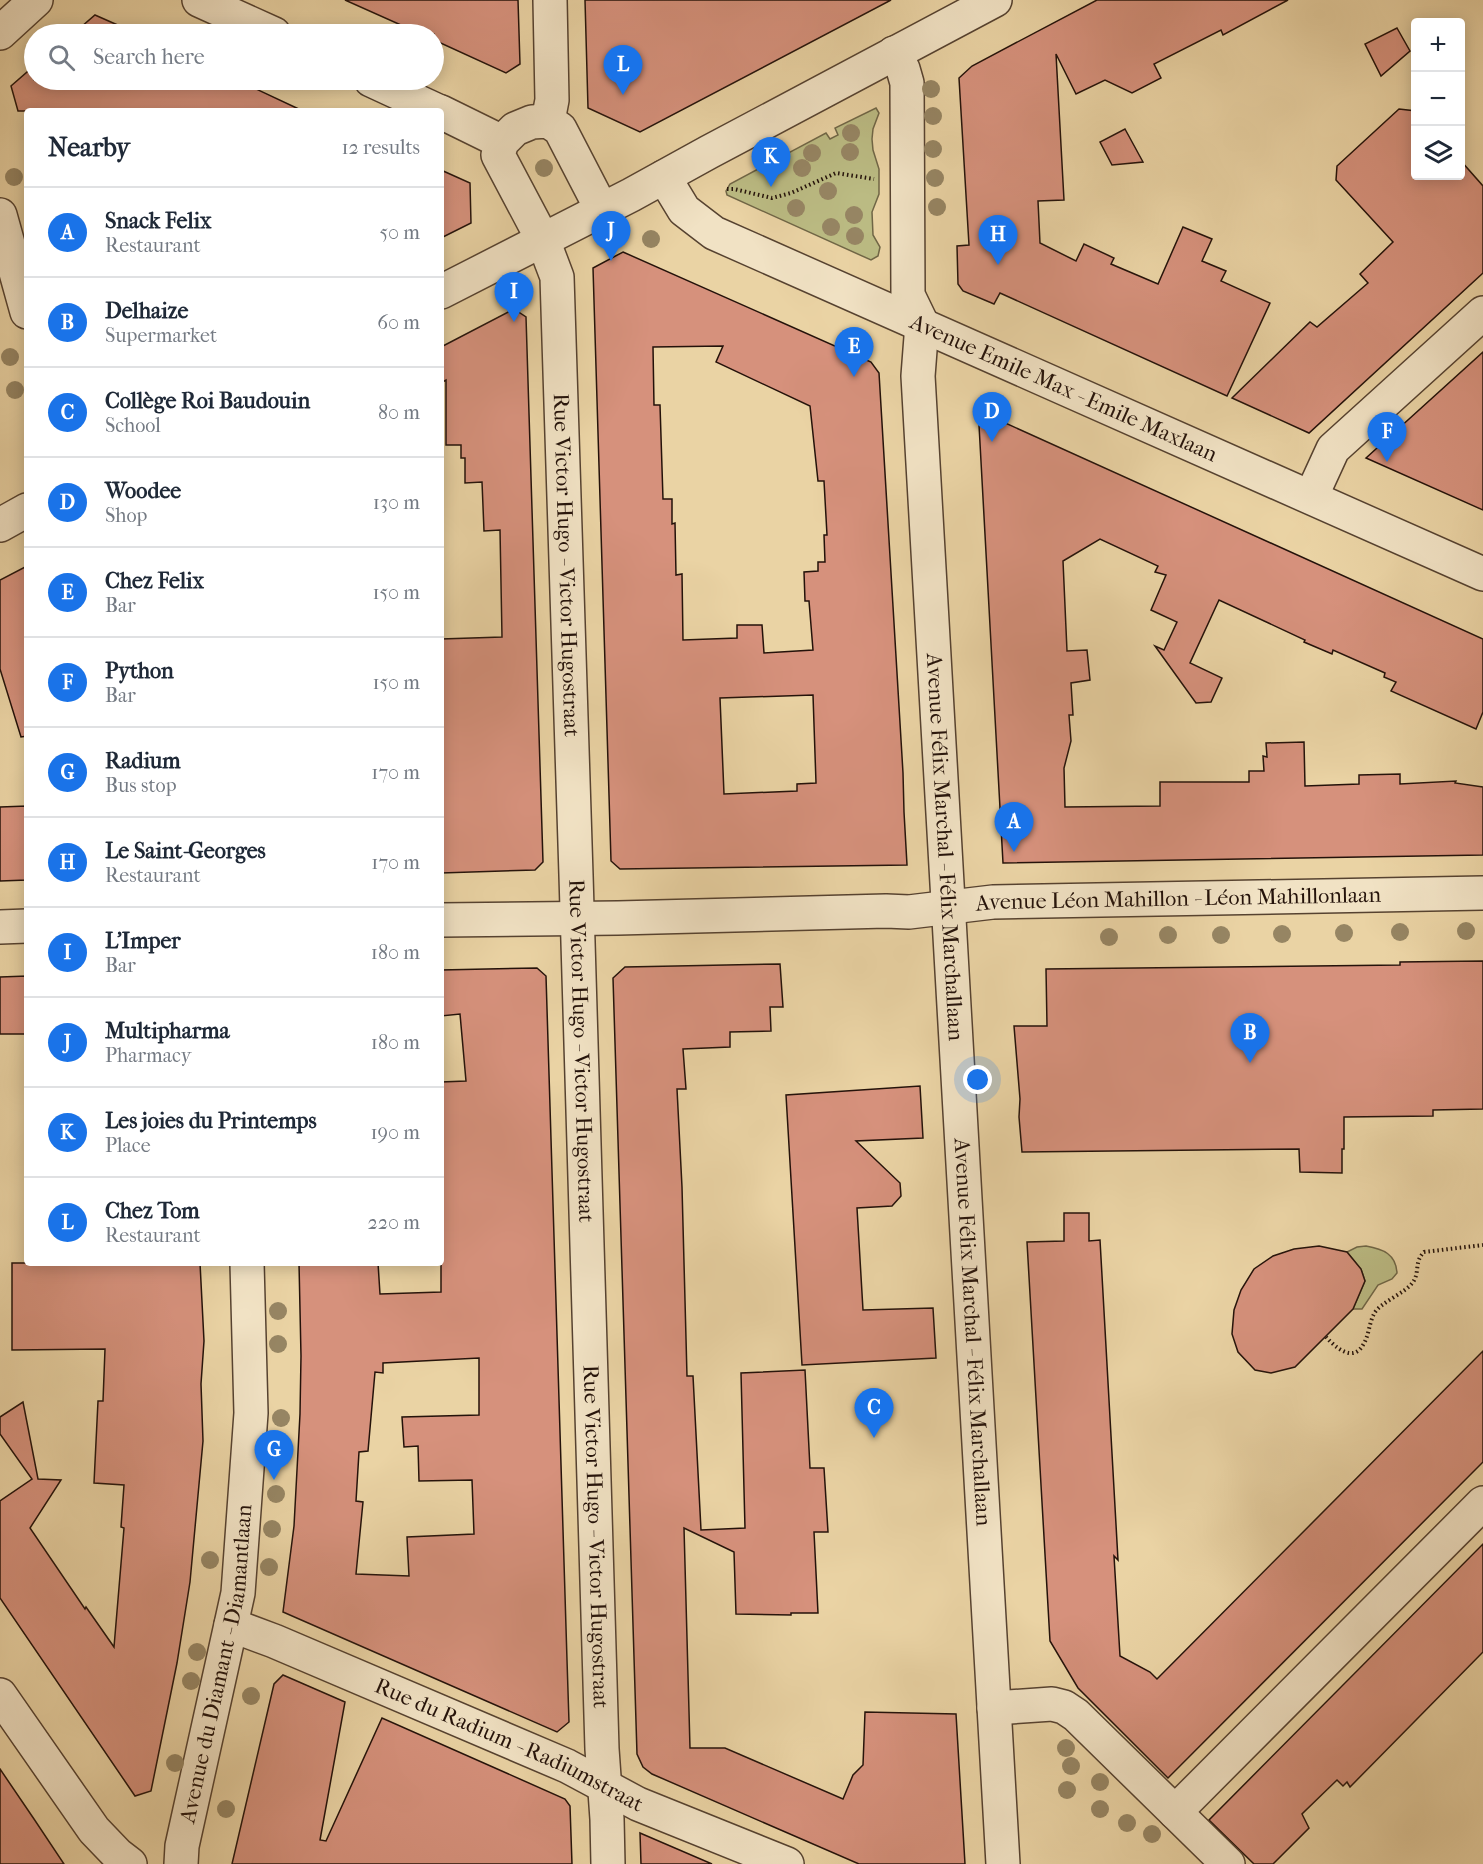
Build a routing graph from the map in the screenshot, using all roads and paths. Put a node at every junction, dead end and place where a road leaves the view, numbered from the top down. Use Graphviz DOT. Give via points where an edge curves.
graph roads {
  1 [pos="36,0"];
  2 [pos="199,0"];
  3 [pos="550,0"];
  4 [pos="995,0"];
  5 [pos="252,24"];
  6 [pos="0,33"];
  7 [pos="894,53"];
  8 [pos="393,90"];
  9 [pos="431,108"];
  10 [pos="444,114"];
  11 [pos="549,121"];
  12 [pos="502,142"];
  13 [pos="664,177"];
  14 [pos="877,179"];
  15 [pos="727,189"];
  16 [pos="602,210"];
  17 [pos="0,215"];
  18 [pos="543,240"];
  19 [pos="444,290"];
  20 [pos="24,301"];
  21 [pos="1483,313"];
  22 [pos="922,324"];
  23 [pos="1311,497"];
  24 [pos="24,512"];
  25 [pos="0,525"];
  26 [pos="1483,574"];
  27 [pos="1483,893"];
  28 [pos="948,907"];
  29 [pos="578,919"];
  30 [pos="444,920"];
  31 [pos="24,926"];
  32 [pos="0,927"];
  33 [pos="1483,1245"];
  34 [pos="247,1266"];
  35 [pos="1326,1337"];
  36 [pos="1483,1503"];
  37 [pos="231,1625"];
  38 [pos="0,1695"];
  39 [pos="994,1708"];
  40 [pos="604,1786"];
  41 [pos="1175,1812"];
  42 [pos="182,1855"];
  43 [pos="130,1864"];
  44 [pos="151,1864"];
  45 [pos="608,1864"];
  46 [pos="787,1864"];
  47 [pos="1003,1864"];
  48 [pos="1228,1864"];
  1 -- 6 [label="street"];
  2 -- 5 [label="street"];
  3 -- 11 [label="street"];
  4 -- 7 [label="street"];
  7 -- 13 [label="street"];
  7 -- 22 [label="street" via="907,83 908,295"];
  8 -- 9 [label="street"];
  10 -- 12 [label="street"];
  11 -- 12 [label="street" via="515,129"];
  11 -- 16 [label="street" via="560,129"];
  12 -- 18 [label="street" via="498,155"];
  13 -- 16 [label="street"];
  13 -- 22 [label="street, Avenue Emile Max - Emile Maxlaan" via="684,210 714,233"];
  14 -- 15 [label="path" via="836,173 772,198"];
  16 -- 18 [label="street"];
  17 -- 20 [label="street"];
  18 -- 19 [label="street"];
  18 -- 29 [label="street, Rue Victor Hugo - Victor Hugostraat" via="557,278"];
  21 -- 23 [label="street" via="1333,449"];
  22 -- 23 [label="street, Avenue Emile Max - Emile Maxlaan"];
  22 -- 28 [label="street, Avenue Félix Marchal - Félix Marchallaan" via="918,376"];
  23 -- 26 [label="street, Avenue Emile Max - Emile Maxlaan"];
  24 -- 25 [label="street"];
  27 -- 28 [label="street, Avenue Léon Mahillon - Léon Mahillonlaan" via="993,902"];
  28 -- 29 [label="street, Avenue Léon Mahillon - Léon Mahillonlaan" via="909,912"];
  28 -- 39 [label="street, Avenue Félix Marchal - Félix Marchallaan"];
  29 -- 30 [label="street, Avenue Léon Mahillon - Léon Mahillonlaan"];
  29 -- 40 [label="street, Rue Victor Hugo - Victor Hugostraat"];
  31 -- 32 [label="street"];
  33 -- 35 [label="path" via="1424,1252 1414,1282 1374,1312 1363,1346 1355,1353 1345,1353"];
  34 -- 37 [label="street, Avenue du Diamant - Diamantlaan" via="251,1413 238,1593"];
  36 -- 41 [label="street"];
  37 -- 40 [label="street, Rue du Radium - Radiumstraat" via="556,1762"];
  37 -- 42 [label="street, Avenue du Diamant - Diamantlaan"];
  38 -- 43 [label="street" via="94,1830"];
  39 -- 41 [label="street" via="1042,1704 1064,1707"];
  39 -- 47 [label="street, Avenue Félix Marchal - Félix Marchallaan"];
  40 -- 45 [label="street, Rue Victor Hugo - Victor Hugostraat"];
  40 -- 46 [label="street, Rue du Radium - Radiumstraat" via="638,1804"];
  41 -- 48 [label="street"];
  42 -- 44 [label="street, Avenue du Diamant - Diamantlaan"];
}
